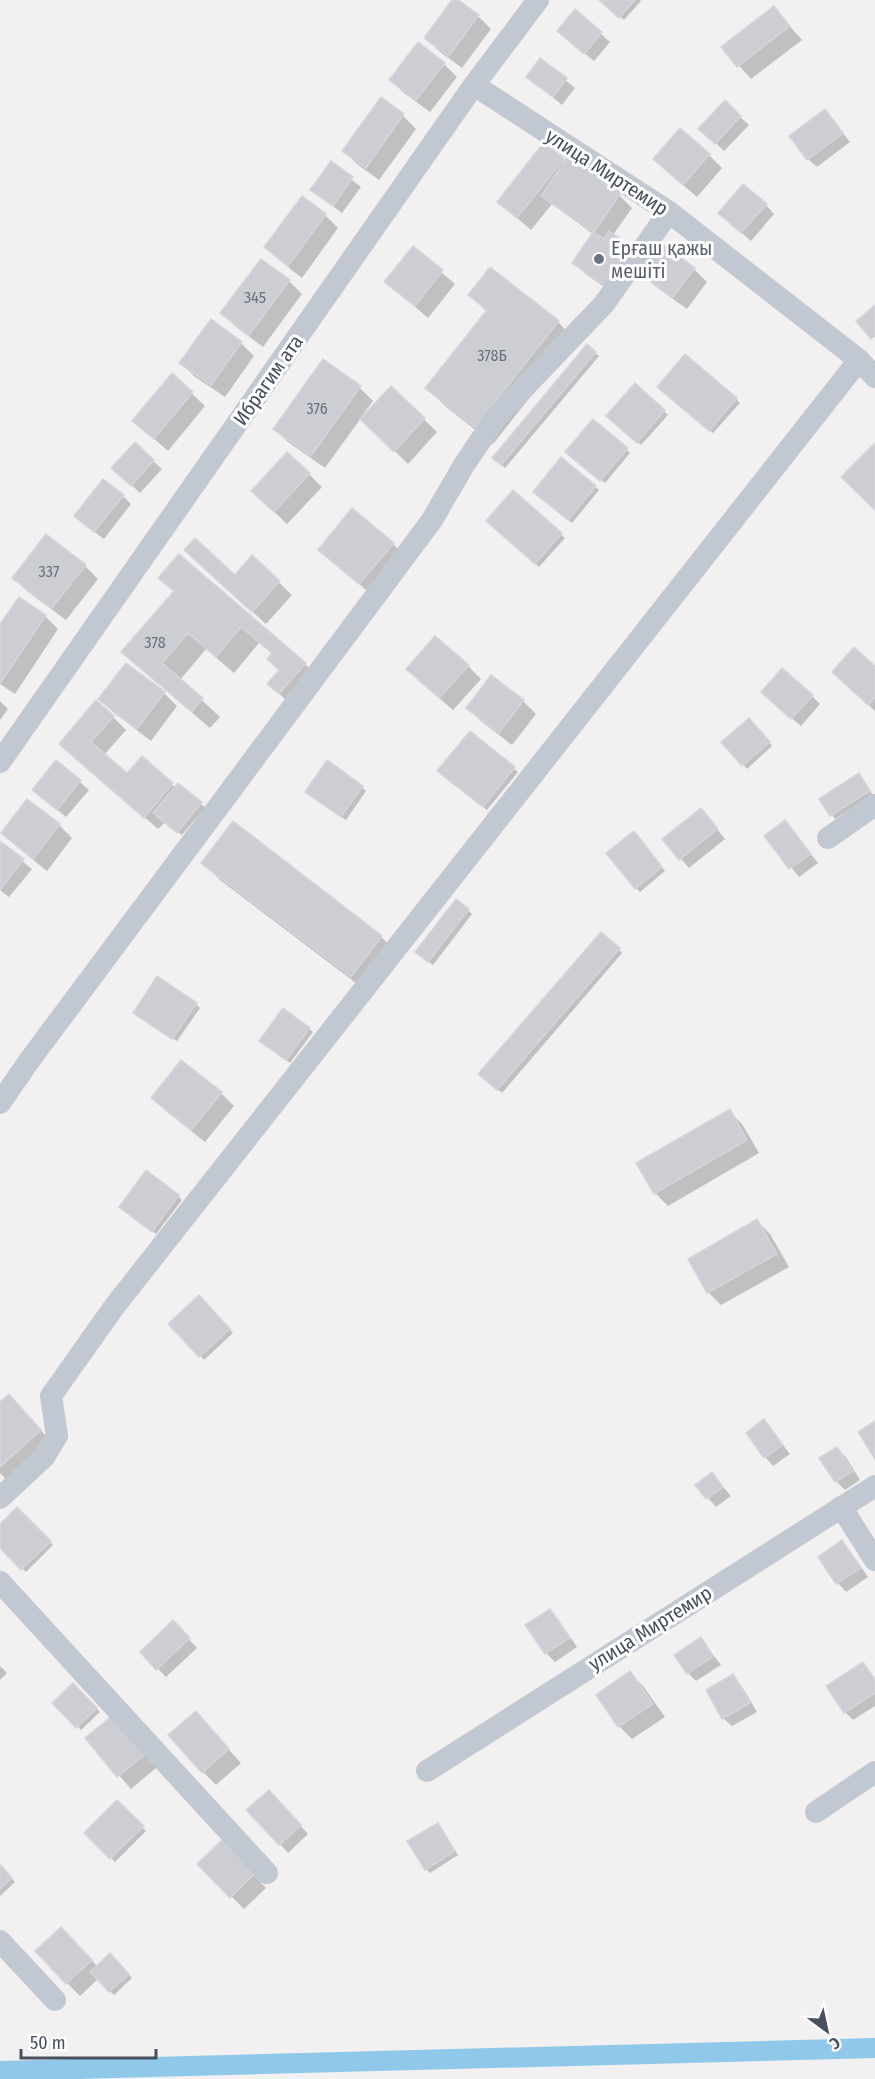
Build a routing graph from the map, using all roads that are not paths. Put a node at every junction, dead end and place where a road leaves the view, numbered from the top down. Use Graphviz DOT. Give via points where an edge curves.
graph roads {
  1 [pos="538,0"];
  2 [pos="474,85"];
  3 [pos="669,212"];
  4 [pos="859,360"];
  5 [pos="875,377"];
  6 [pos="0,762"];
  7 [pos="875,805"];
  8 [pos="828,838"];
  9 [pos="0,1103"];
  10 [pos="875,1486"];
  11 [pos="0,1498"];
  12 [pos="841,1508"];
  13 [pos="875,1560"];
  14 [pos="0,1582"];
  15 [pos="427,1771"];
  16 [pos="875,1772"];
  17 [pos="816,1812"];
  18 [pos="267,1874"];
  19 [pos="0,1941"];
  20 [pos="55,2000"];
  1 -- 2 [label="street, Ибрагим ата"];
  2 -- 3 [label="street, улица Миртемир"];
  2 -- 6 [label="street, Ибрагим ата"];
  3 -- 4 [label="street, улица Миртемир"];
  3 -- 9 [label="street" via="604,304 497,416 432,520"];
  4 -- 5 [label="street, улица Миртемир"];
  4 -- 11 [label="street" via="114,1307 51,1396 57,1436 44,1457"];
  7 -- 8 [label="street"];
  10 -- 12 [label="street, улица Миртемир"];
  12 -- 13 [label="street"];
  12 -- 15 [label="street, улица Миртемир"];
  14 -- 18 [label="street"];
  16 -- 17 [label="street"];
  19 -- 20 [label="street"];
}
